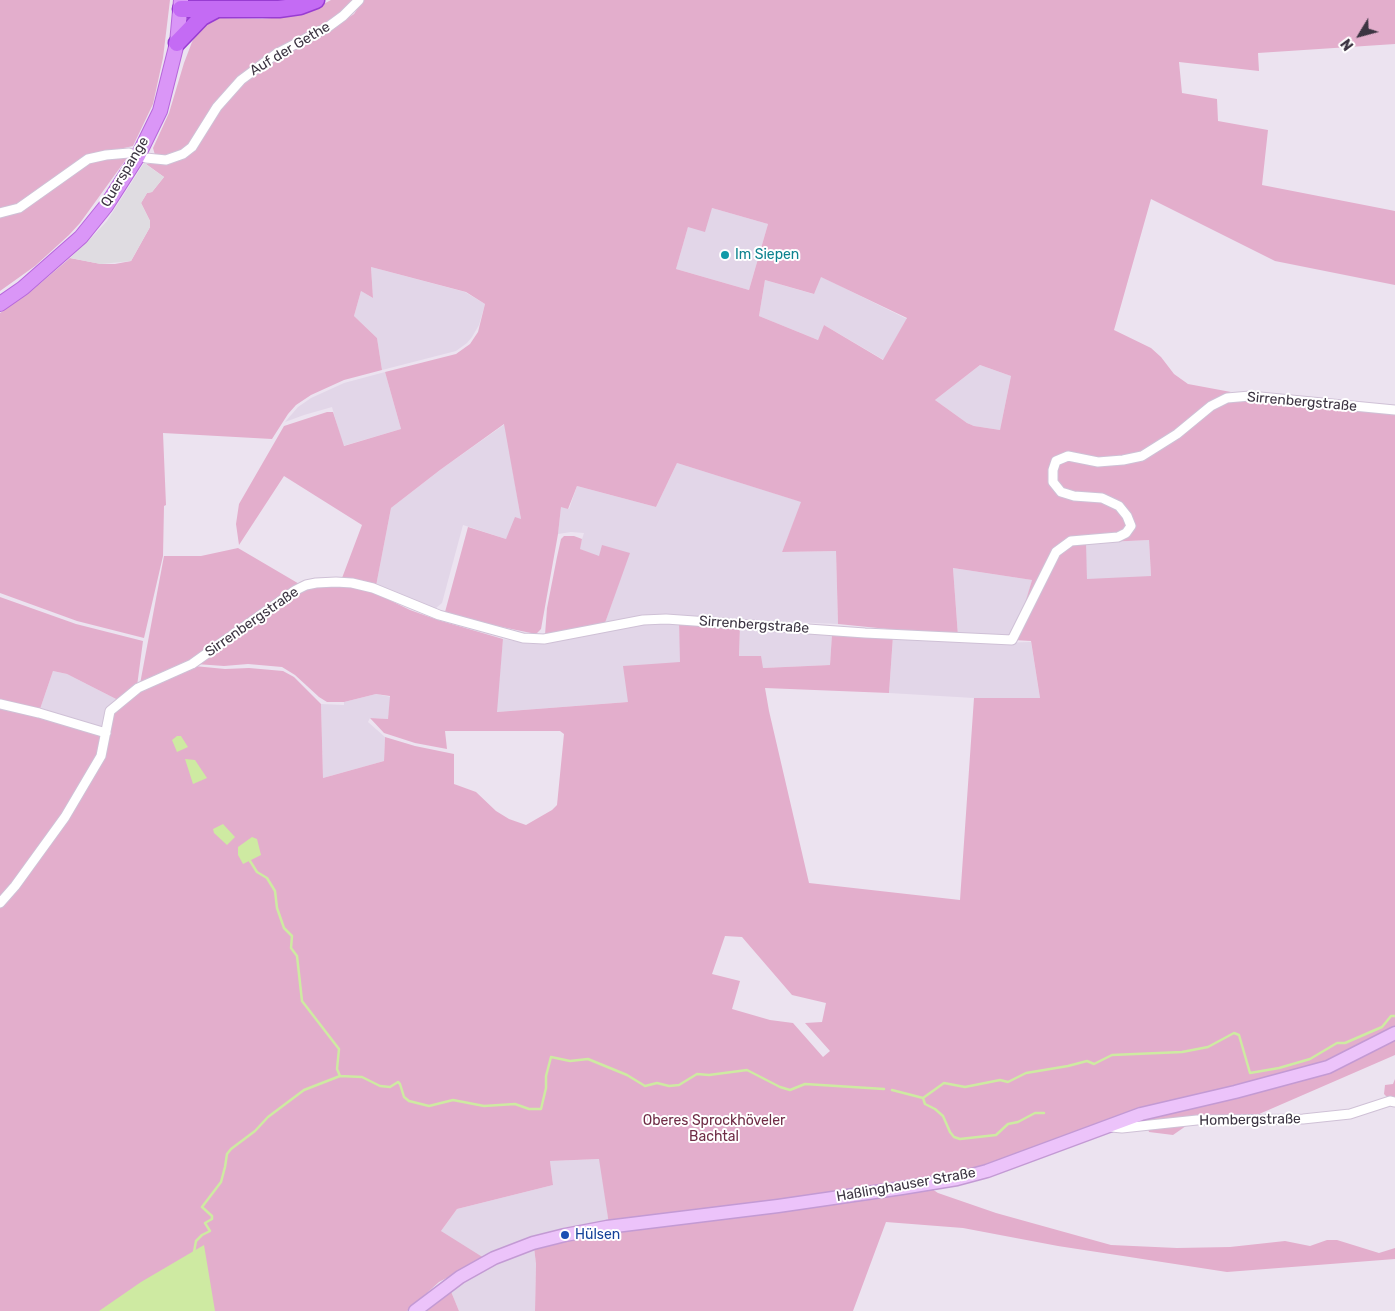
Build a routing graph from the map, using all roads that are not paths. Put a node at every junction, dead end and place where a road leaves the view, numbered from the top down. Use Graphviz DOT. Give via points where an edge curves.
graph roads {
  1 [pos="316,0"];
  2 [pos="359,0"];
  3 [pos="181,4"];
  4 [pos="218,8"];
  5 [pos="177,43"];
  6 [pos="138,156"];
  7 [pos="0,213"];
  8 [pos="0,304"];
  9 [pos="1395,410"];
  10 [pos="0,704"];
  11 [pos="106,733"];
  12 [pos="0,903"];
  13 [pos="1395,1033"];
  14 [pos="1395,1102"];
  15 [pos="1104,1126"];
  16 [pos="415,1311"];
  1 -- 4 [label="highway" via="279,9"];
  2 -- 6 [label="street, Auf der Gethe" via="328,27 276,54 241,80 217,107 187,152 166,160"];
  3 -- 4 [label="highway"];
  3 -- 5 [label="main road, Querspange"];
  4 -- 5 [label="highway" via="202,17"];
  5 -- 6 [label="main road, Querspange" via="160,111"];
  6 -- 7 [label="street, Auf der Gethe" via="106,154 88,159 19,208"];
  6 -- 8 [label="main road, Querspange" via="106,206 81,236 29,283"];
  9 -- 11 [label="street, Sirrenbergstraße" via="1250,396 1227,398 1142,456 1098,462 1068,456 1056,461 1053,482 1061,492 1102,498 1119,506 1131,526 1118,537 1071,541 1056,552 1012,640 666,619 643,620 544,639 523,638 439,615 373,588 352,583 316,583 296,590 192,664 138,688 110,711"];
  10 -- 11 [label="street"];
  11 -- 12 [label="street, Sirrenbergstraße" via="101,756 68,812"];
  13 -- 15 [label="main road, Haßlinghauser Straße" via="1328,1067"];
  14 -- 15 [label="street, Hombergstraße" via="1350,1114 1303,1119 1197,1120 1122,1128"];
  15 -- 16 [label="main road, Haßlinghauser Straße" via="994,1168 957,1178 787,1205 607,1228 533,1243 460,1276"];
}
